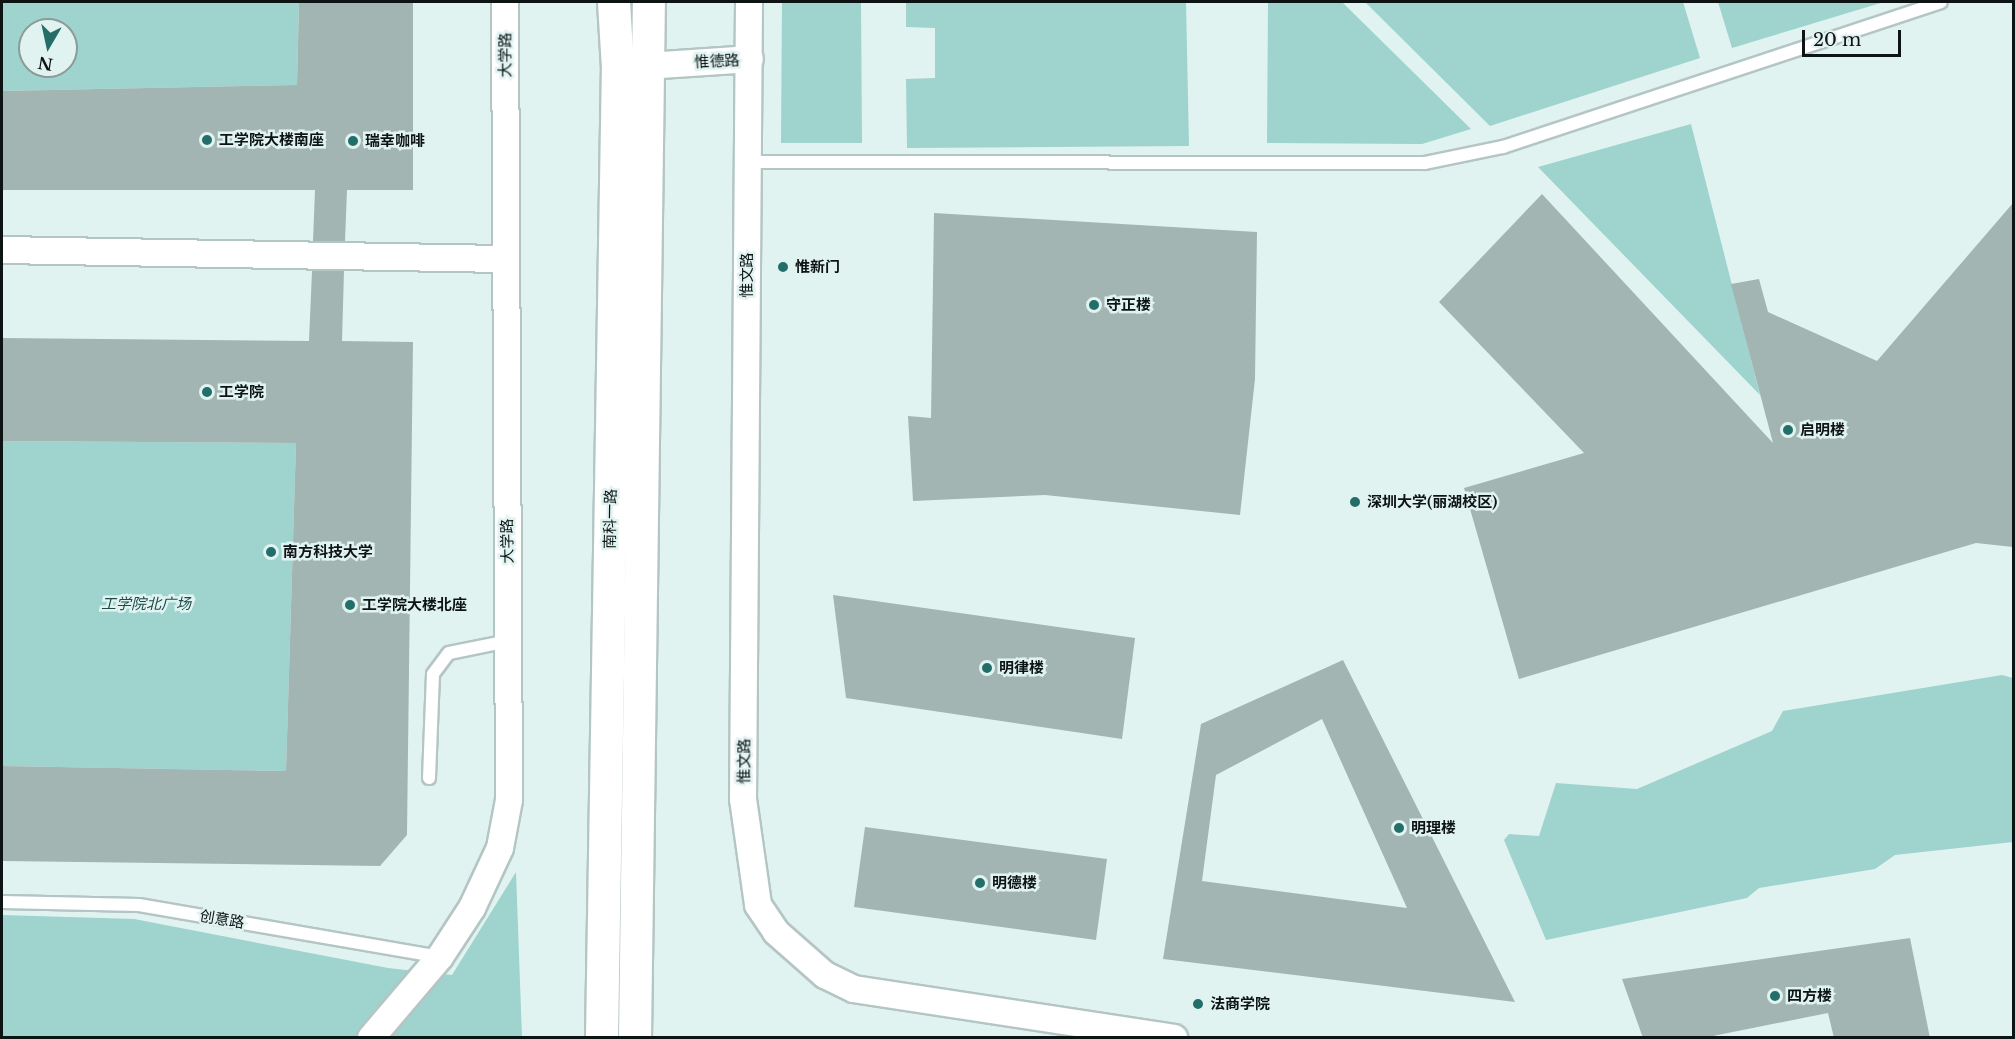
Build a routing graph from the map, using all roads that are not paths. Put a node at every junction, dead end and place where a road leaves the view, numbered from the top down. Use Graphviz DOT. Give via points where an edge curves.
graph roads {
  1 [pos="505,2"];
  2 [pos="614,2"];
  3 [pos="649,2"];
  4 [pos="749,2"];
  5 [pos="1941,2"];
  6 [pos="750,59"];
  7 [pos="650,66"];
  8 [pos="618,68"];
  9 [pos="748,162"];
  10 [pos="2,250"];
  11 [pos="506,259"];
  12 [pos="508,641"];
  13 [pos="429,778"];
  14 [pos="2,902"];
  15 [pos="440,957"];
  16 [pos="371,1038"];
  17 [pos="602,1038"];
  18 [pos="635,1038"];
  19 [pos="1174,1038"];
  1 -- 11 [label="street, 大学路"];
  2 -- 8 [label="street, 南科一路"];
  3 -- 7 [label="street"];
  4 -- 6 [label="street"];
  5 -- 9 [label="lane" via="1503,147 1425,163"];
  6 -- 7 [label="street, 惟德路"];
  6 -- 9 [label="street, 惟德路"];
  7 -- 8 [label="street, 惟德路"];
  7 -- 18 [label="street"];
  8 -- 17 [label="street, 南科一路"];
  9 -- 19 [label="street, 惟文路" via="743,799 759,905 776,932 825,975 854,989"];
  10 -- 11 [label="street"];
  11 -- 12 [label="street, 大学路"];
  12 -- 13 [label="lane" via="449,652 432,674"];
  12 -- 15 [label="street, 大学路" via="511,756 500,848 483,888"];
  14 -- 15 [label="lane, 创意路" via="139,905"];
  15 -- 16 [label="street, 大学路"];
}
